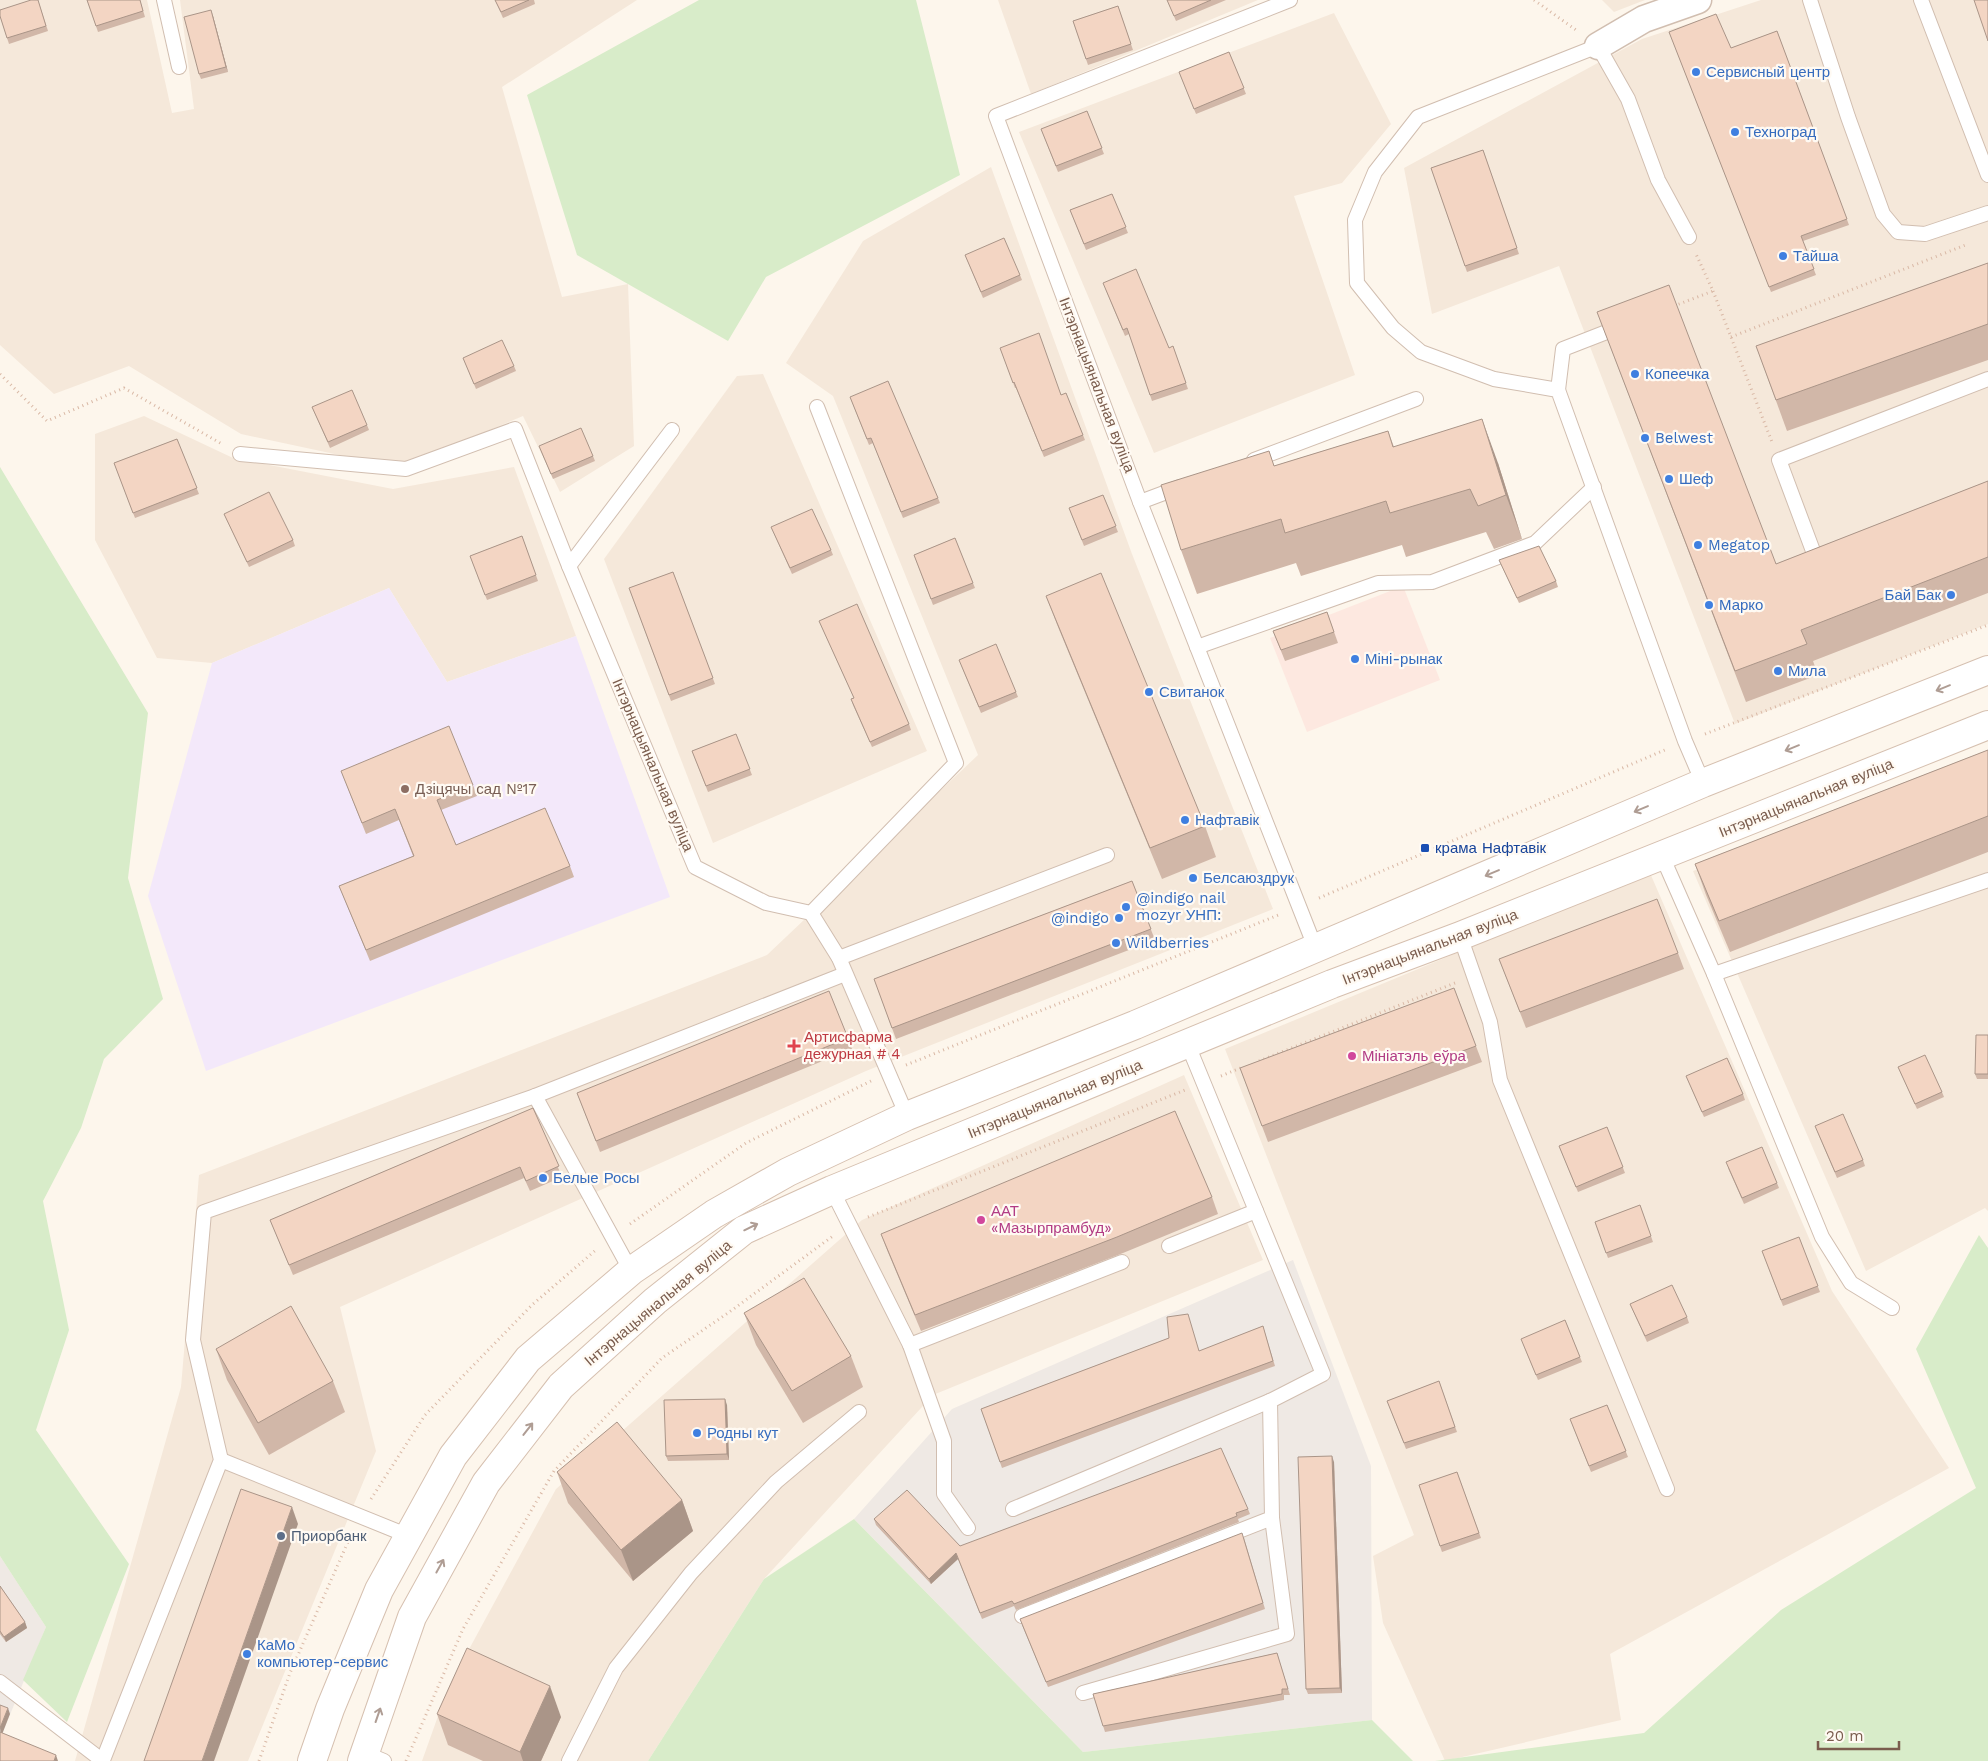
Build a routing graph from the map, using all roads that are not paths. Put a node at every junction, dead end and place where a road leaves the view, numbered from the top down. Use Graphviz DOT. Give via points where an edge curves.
graph roads {
  1 [pos="164,0"];
  2 [pos="1290,0"];
  3 [pos="1698,0"];
  4 [pos="1810,0"];
  5 [pos="1921,0"];
  6 [pos="1598,46"];
  7 [pos="179,66"];
  8 [pos="1988,175"];
  9 [pos="1988,213"];
  10 [pos="1689,237"];
  11 [pos="1674,306"];
  12 [pos="1988,379"];
  13 [pos="1558,390"];
  14 [pos="1416,399"];
  15 [pos="817,407"];
  16 [pos="672,430"];
  17 [pos="240,454"];
  18 [pos="1242,464"];
  19 [pos="1196,481"];
  20 [pos="1594,488"];
  21 [pos="1140,502"];
  22 [pos="1834,552"];
  23 [pos="569,566"];
  24 [pos="1197,647"];
  25 [pos="1988,670"];
  26 [pos="1988,725"];
  27 [pos="1703,783"];
  28 [pos="1108,855"];
  29 [pos="1662,856"];
  30 [pos="1988,880"];
  31 [pos="811,913"];
  32 [pos="1460,936"];
  33 [pos="1315,947"];
  34 [pos="839,958"];
  35 [pos="845,974"];
  36 [pos="1714,974"];
  37 [pos="1332,984"];
  38 [pos="1188,1045"];
  39 [pos="535,1096"];
  40 [pos="906,1116"];
  41 [pos="832,1190"];
  42 [pos="1256,1211"];
  43 [pos="1169,1246"];
  44 [pos="1122,1262"];
  45 [pos="631,1271"];
  46 [pos="655,1301"];
  47 [pos="1892,1308"];
  48 [pos="910,1344"];
  49 [pos="1270,1401"];
  50 [pos="859,1412"];
  51 [pos="221,1460"];
  52 [pos="1667,1489"];
  53 [pos="1013,1509"];
  54 [pos="1272,1518"];
  55 [pos="968,1528"];
  56 [pos="409,1536"];
  57 [pos="1022,1616"];
  58 [pos="0,1682"];
  59 [pos="1083,1693"];
  60 [pos="370,1758"];
  61 [pos="103,1760"];
  62 [pos="312,1761"];
  63 [pos="569,1761"];
  1 -- 7 [label="lane"];
  2 -- 21 [label="lane, Інтэрнацыянальная вуліца" via="996,116"];
  3 -- 6 [label="street" via="1644,18"];
  4 -- 9 [label="lane" via="1883,214 1898,232 1925,234"];
  5 -- 8 [label="lane"];
  6 -- 10 [label="lane" via="1628,99 1658,180"];
  6 -- 13 [label="lane" via="1418,117 1375,172 1355,220 1358,283 1393,328 1421,352 1494,379"];
  11 -- 13 [label="lane" via="1563,349"];
  12 -- 22 [label="lane" via="1779,460 1816,559"];
  13 -- 20 [label="lane"];
  14 -- 18 [label="lane"];
  15 -- 31 [label="lane" via="956,763"];
  16 -- 23 [label="lane"];
  17 -- 23 [label="lane, Інтэрнацыянальная вуліца" via="406,469 515,429"];
  19 -- 21 [label="lane"];
  20 -- 24 [label="lane" via="1535,544 1432,582 1378,583"];
  20 -- 27 [label="lane"];
  21 -- 24 [label="lane, Інтэрнацыянальная вуліца"];
  23 -- 31 [label="lane, Інтэрнацыянальная вуліца" via="696,866 766,904"];
  24 -- 33 [label="lane, Інтэрнацыянальная вуліца"];
  25 -- 27 [label="main road, one-way"];
  26 -- 29 [label="main road, Інтэрнацыянальная вуліца"];
  27 -- 33 [label="main road, one-way"];
  28 -- 34 [label="lane"];
  29 -- 32 [label="main road, Інтэрнацыянальная вуліца"];
  29 -- 36 [label="lane"];
  30 -- 36 [label="lane"];
  31 -- 34 [label="lane"];
  32 -- 37 [label="main road, Інтэрнацыянальная вуліца"];
  32 -- 52 [label="lane" via="1490,1022 1500,1080"];
  33 -- 37 [label="main road"];
  33 -- 40 [label="main road"];
  34 -- 35 [label="lane"];
  35 -- 39 [label="lane"];
  35 -- 40 [label="lane"];
  36 -- 47 [label="lane" via="1822,1237 1851,1283"];
  37 -- 38 [label="main road, Інтэрнацыянальная вуліца"];
  38 -- 41 [label="main road, Інтэрнацыянальная вуліца"];
  38 -- 42 [label="lane"];
  39 -- 45 [label="lane"];
  39 -- 51 [label="lane" via="204,1212 193,1340"];
  40 -- 45 [label="main road" via="788,1172 714,1214"];
  46 -- 41 [label="main road, Інтэрнацыянальная вуліца, one-way" via="744,1230"];
  41 -- 48 [label="lane"];
  42 -- 43 [label="lane"];
  42 -- 49 [label="lane" via="1323,1374"];
  44 -- 48 [label="lane"];
  45 -- 46 [label="main road"];
  45 -- 56 [label="main road" via="528,1359 453,1456"];
  60 -- 46 [label="main road, Інтэрнацыянальная вуліца, one-way" via="412,1617 486,1483 561,1386"];
  48 -- 55 [label="lane" via="944,1441 944,1494"];
  49 -- 53 [label="lane"];
  49 -- 54 [label="lane"];
  50 -- 63 [label="lane" via="776,1482 691,1573 616,1668"];
  51 -- 56 [label="lane"];
  51 -- 61 [label="lane"];
  54 -- 57 [label="lane"];
  54 -- 59 [label="lane" via="1287,1634"];
  56 -- 62 [label="main road" via="379,1590"];
  58 -- 61 [label="lane"];
}
